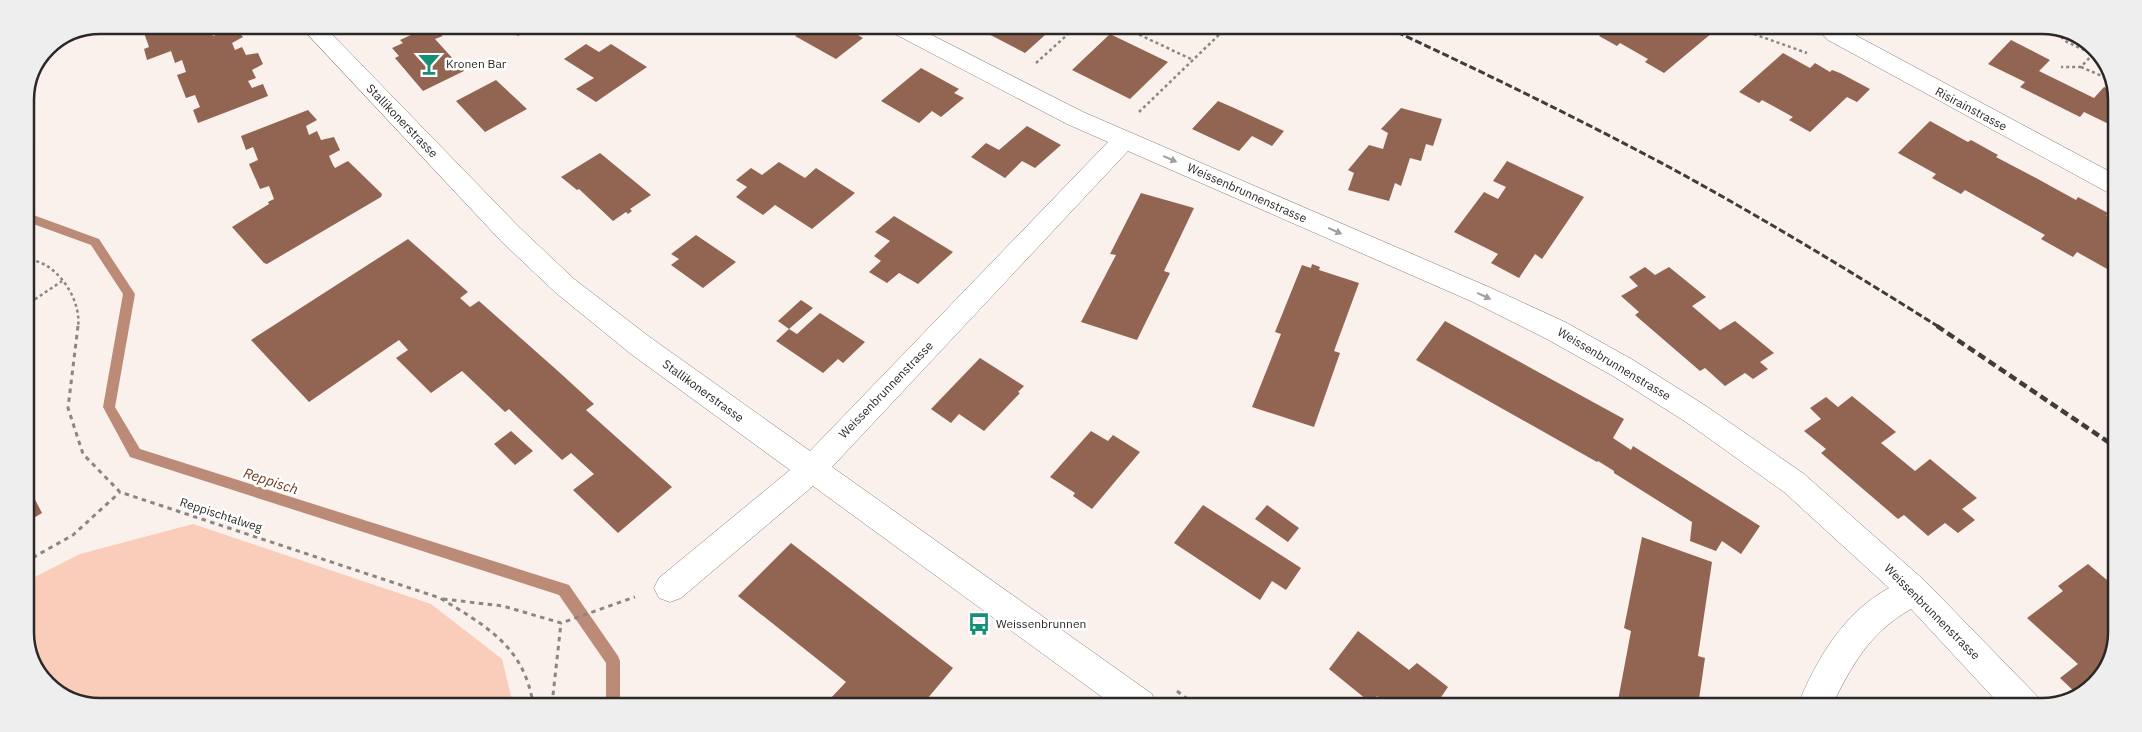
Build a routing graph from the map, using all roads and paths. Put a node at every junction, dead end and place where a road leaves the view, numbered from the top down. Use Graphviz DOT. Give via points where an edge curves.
graph roads {
  1 [pos="319,34"];
  2 [pos="913,34"];
  3 [pos="1068,34"];
  4 [pos="1138,34"];
  5 [pos="1220,34"];
  6 [pos="1835,34"];
  7 [pos="2061,36"];
  8 [pos="2087,51"];
  9 [pos="2091,56"];
  10 [pos="1193,60"];
  11 [pos="1038,61"];
  12 [pos="2061,67"];
  13 [pos="2081,68"];
  14 [pos="2104,77"];
  15 [pos="1120,137"];
  16 [pos="2108,182"];
  17 [pos="34,261"];
  18 [pos="62,281"];
  19 [pos="34,300"];
  20 [pos="813,468"];
  21 [pos="120,492"];
  22 [pos="34,557"];
  23 [pos="657,591"];
  24 [pos="1914,591"];
  25 [pos="440,598"];
  26 [pos="561,622"];
  27 [pos="532,698"];
  28 [pos="554,698"];
  29 [pos="1130,698"];
  30 [pos="1818,698"];
  31 [pos="2016,698"];
  1 -- 20 [label="street, Stallikonerstrasse" via="510,234 565,286 640,346"];
  2 -- 15 [label="street, Weissenbrunnenstrasse" via="1075,118"];
  3 -- 11 [label="path"];
  4 -- 10 [label="path"];
  5 -- 10 [label="path"];
  6 -- 16 [label="street, Risirainstrasse"];
  7 -- 8 [label="path"];
  9 -- 13 [label="path"];
  10 -- 15 [label="path"];
  12 -- 13 [label="path"];
  13 -- 14 [label="path"];
  15 -- 20 [label="street, Weissenbrunnenstrasse"];
  15 -- 24 [label="street, Weissenbrunnenstrasse, one-way" via="1482,295 1556,330 1623,368 1696,414 1794,483"];
  17 -- 18 [label="path, Reppischtalweg" via="47,266"];
  18 -- 19 [label="path"];
  18 -- 21 [label="path, Reppischtalweg" via="75,300 79,321 68,408 83,454"];
  20 -- 23 [label="street, Weissenbrunnenstrasse"];
  20 -- 29 [label="street, Stallikonerstrasse"];
  21 -- 22 [label="path" via="73,535"];
  21 -- 25 [label="path, Reppischtalweg"];
  23 -- 26 [label="path"];
  24 -- 30 [label="street" via="1870,618 1847,648"];
  24 -- 31 [label="street, Weissenbrunnenstrasse"];
  25 -- 26 [label="path" via="503,606"];
  25 -- 27 [label="path, Reppischtalweg" via="485,625 514,653 530,684"];
  26 -- 28 [label="path"];
}
